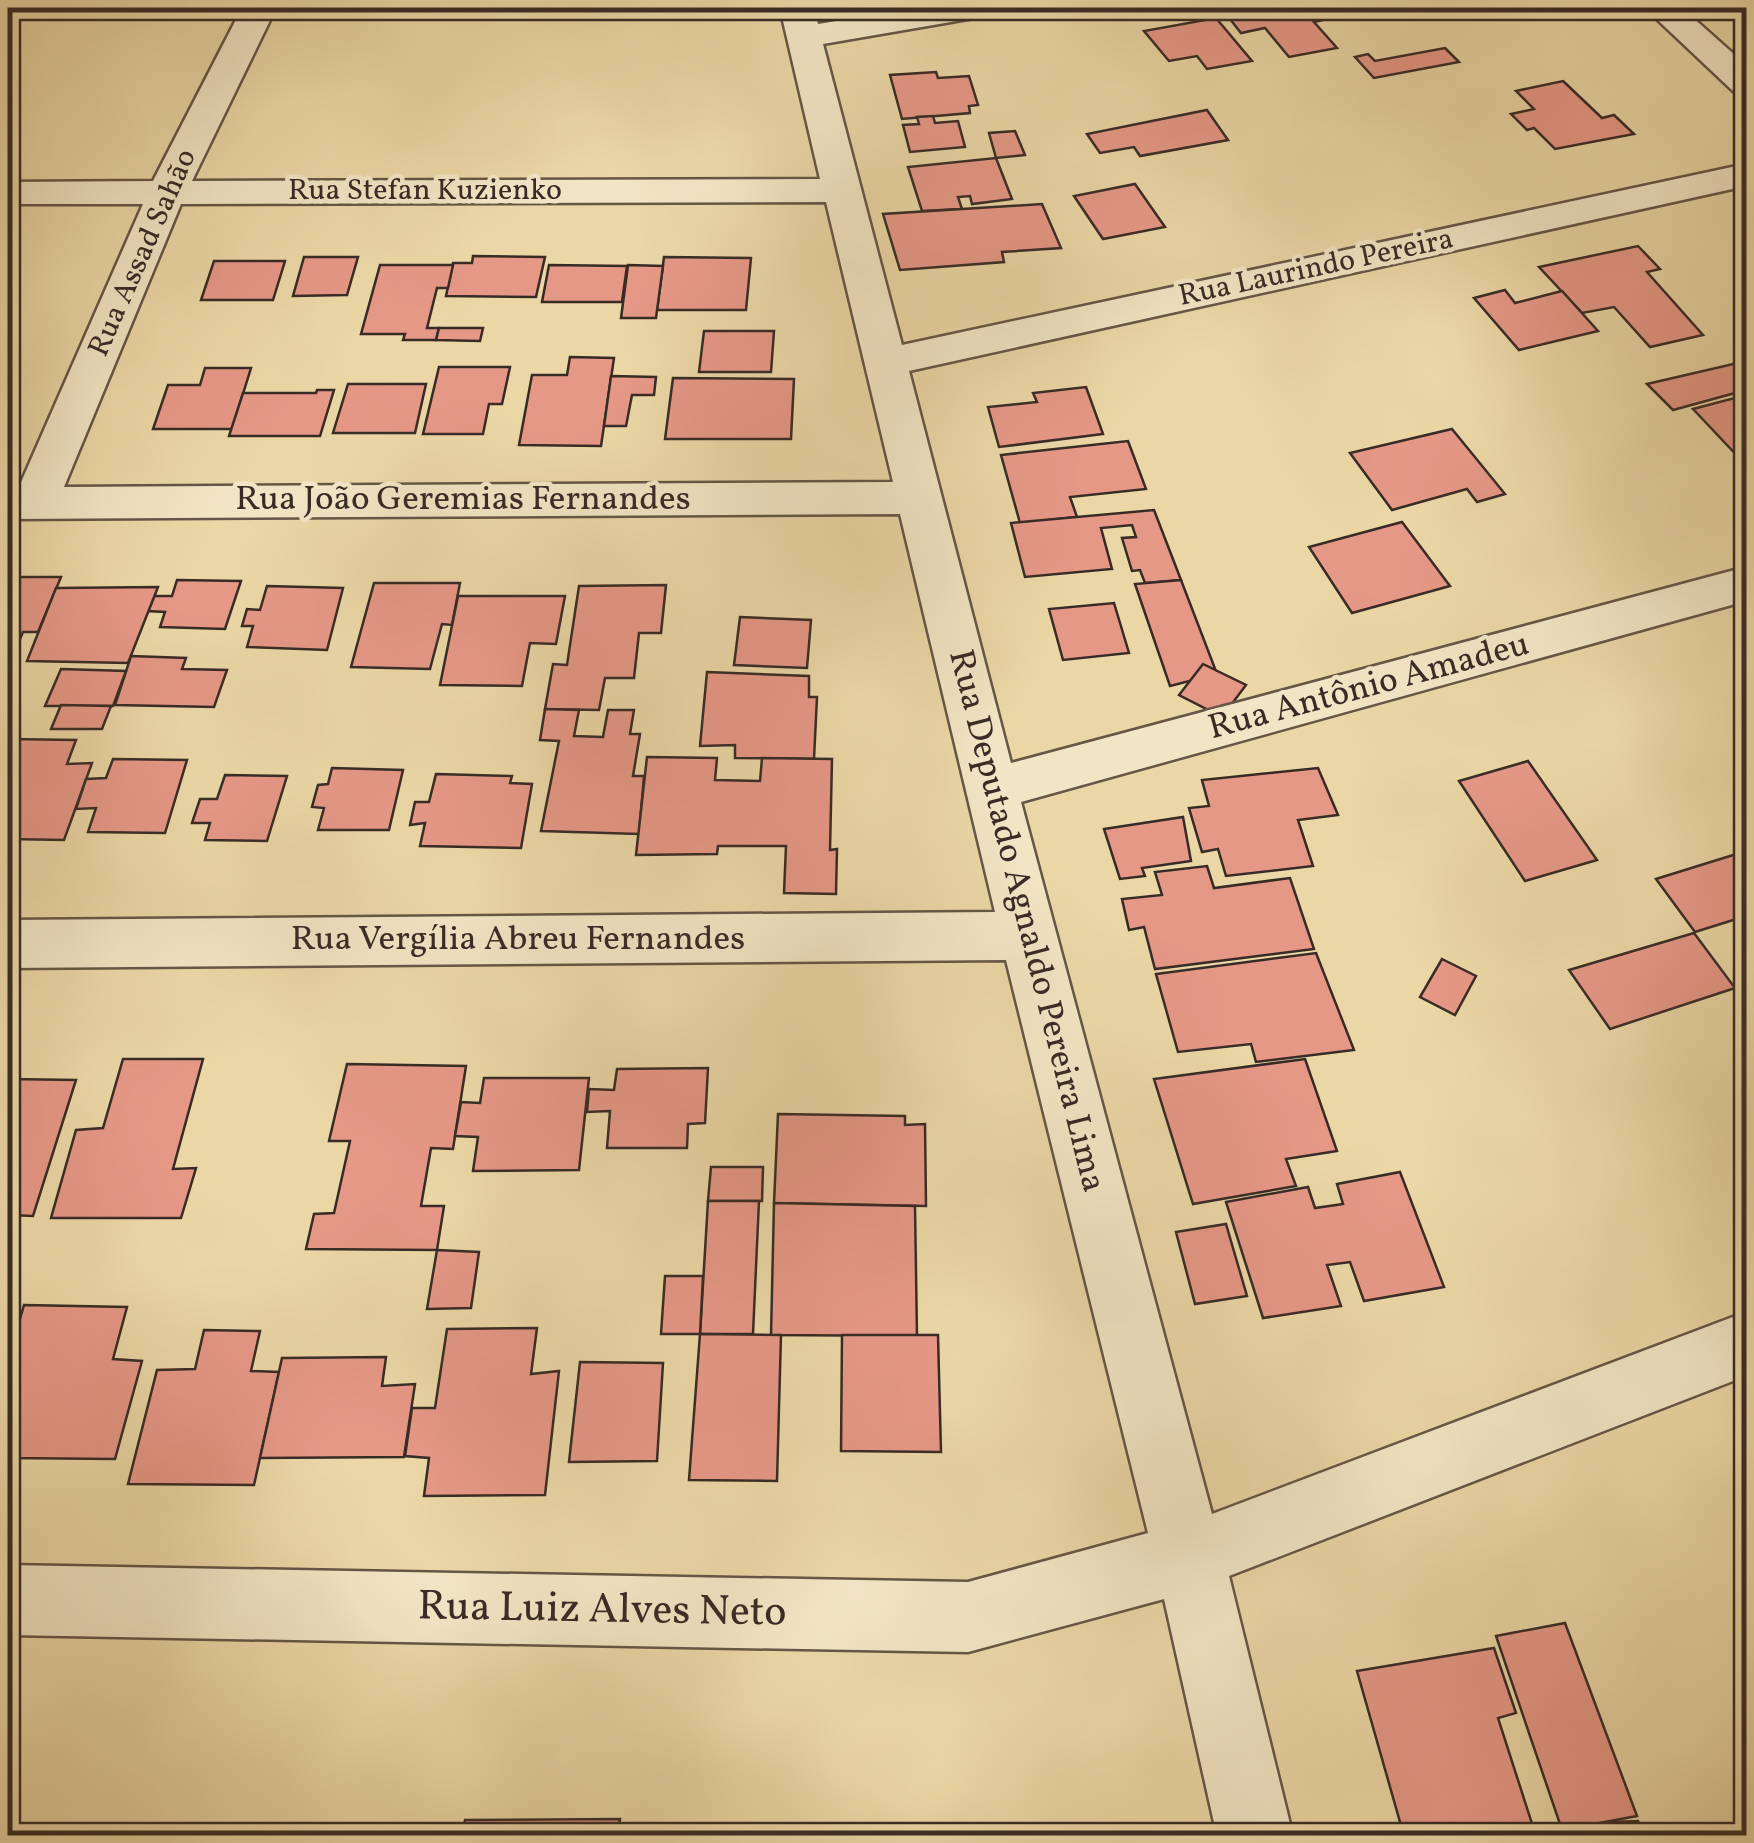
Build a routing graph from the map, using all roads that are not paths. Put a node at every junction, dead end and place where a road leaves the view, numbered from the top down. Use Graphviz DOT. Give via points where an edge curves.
graph roads {
  1 [pos="259,8"];
  2 [pos="974,8"];
  3 [pos="1662,8"];
  4 [pos="801,22"];
  5 [pos="1746,82"];
  6 [pos="1746,175"];
  7 [pos="842,190"];
  8 [pos="167,192"];
  9 [pos="8,193"];
  10 [pos="886,362"];
  11 [pos="919,498"];
  12 [pos="21,502"];
  13 [pos="1746,584"];
  14 [pos="992,789"];
  15 [pos="1028,936"];
  16 [pos="8,944"];
  17 [pos="1746,1344"];
  18 [pos="1189,1558"];
  19 [pos="8,1600"];
  20 [pos="1254,1836"];
  1 -- 8 [label="street, Rua Assad Sahão"];
  2 -- 4 [label="street"];
  3 -- 5 [label="street"];
  4 -- 7 [label="street, Rua Deputado Agnaldo Pereira Lima"];
  6 -- 10 [label="street, Rua Laurindo Pereira"];
  7 -- 8 [label="street, Rua Stefan Kuzienko"];
  7 -- 10 [label="street, Rua Deputado Agnaldo Pereira Lima"];
  8 -- 9 [label="street, Rua Stefan Kuzienko"];
  8 -- 12 [label="street, Rua Assad Sahão"];
  10 -- 11 [label="street, Rua Deputado Agnaldo Pereira Lima"];
  11 -- 12 [label="street, Rua João Geremias Fernandes"];
  11 -- 14 [label="street, Rua Deputado Agnaldo Pereira Lima"];
  13 -- 14 [label="street, Rua Antônio Amadeu"];
  14 -- 15 [label="street, Rua Deputado Agnaldo Pereira Lima"];
  15 -- 16 [label="street, Rua Vergília Abreu Fernandes"];
  15 -- 18 [label="street, Rua Deputado Agnaldo Pereira Lima"];
  17 -- 18 [label="street, Rua Luiz Alves Neto"];
  18 -- 19 [label="street, Rua Luiz Alves Neto" via="968,1617"];
  18 -- 20 [label="street, Rua Deputado Agnaldo Pereira Lima"];
}
